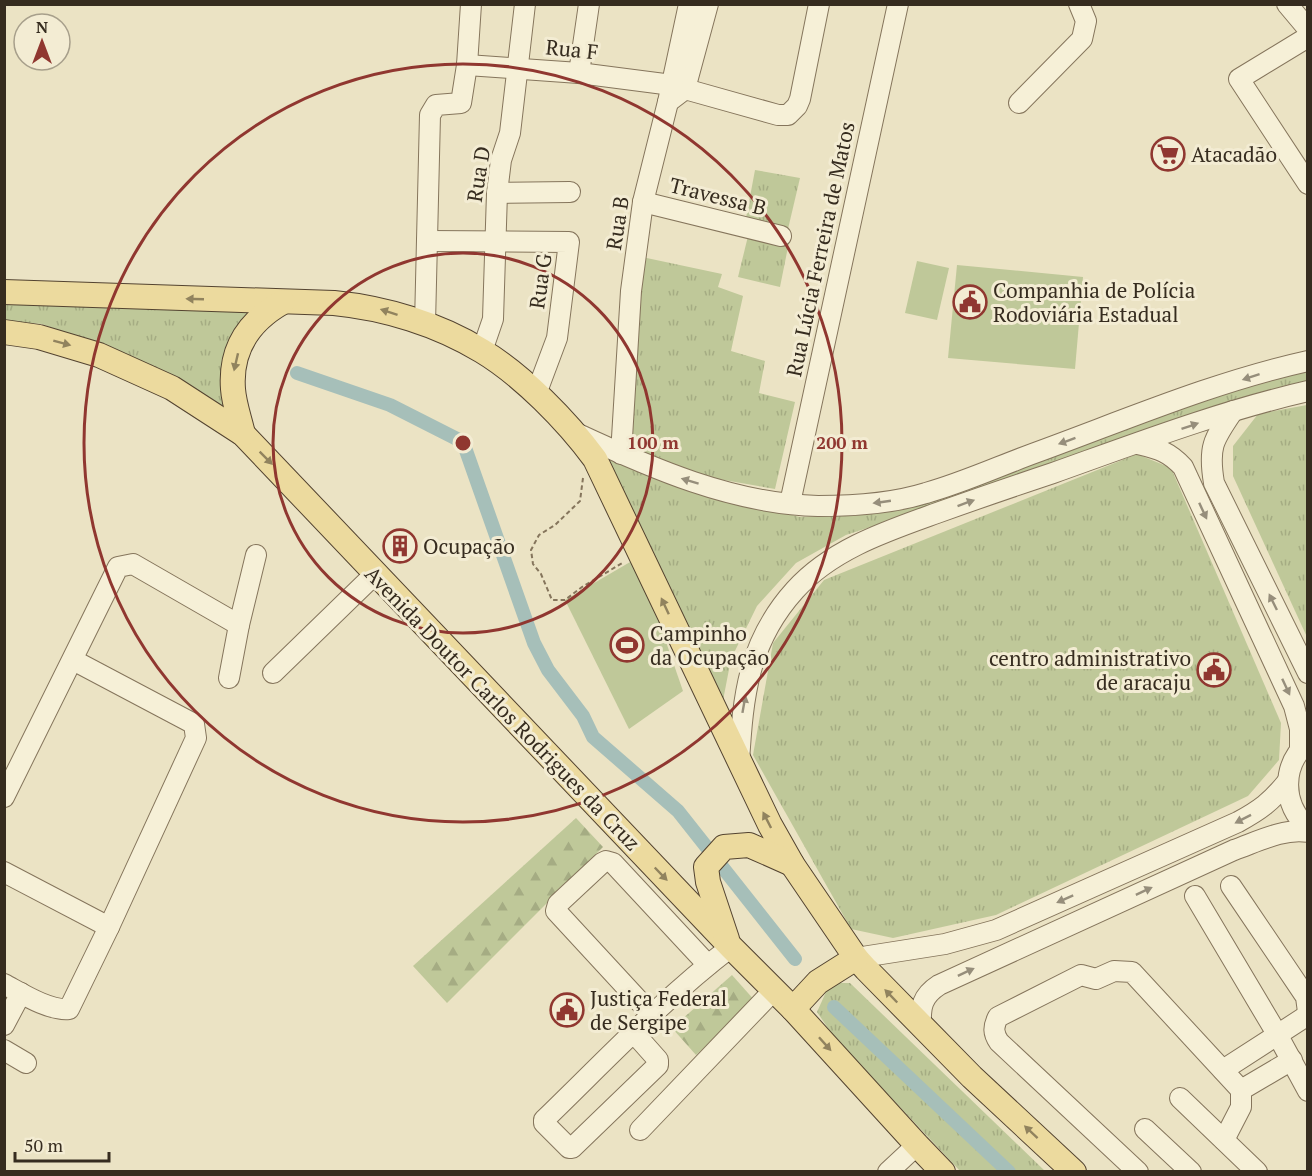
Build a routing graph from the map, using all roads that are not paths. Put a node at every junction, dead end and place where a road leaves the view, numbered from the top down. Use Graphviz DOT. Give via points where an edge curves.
graph roads {
  1 [pos="471,4"];
  2 [pos="525,4"];
  3 [pos="589,4"];
  4 [pos="689,4"];
  5 [pos="708,4"];
  6 [pos="819,4"];
  7 [pos="898,4"];
  8 [pos="1287,4"];
  9 [pos="1079,5"];
  10 [pos="1308,29"];
  11 [pos="1308,38"];
  12 [pos="467,65"];
  13 [pos="517,67"];
  14 [pos="579,73"];
  15 [pos="675,92"];
  16 [pos="1019,102"];
  17 [pos="1308,184"];
  18 [pos="570,192"];
  19 [pos="496,193"];
  20 [pos="643,202"];
  21 [pos="781,236"];
  22 [pos="427,241"];
  23 [pos="495,241"];
  24 [pos="4,292"];
  25 [pos="283,302"];
  26 [pos="425,324"];
  27 [pos="4,332"];
  28 [pos="482,351"];
  29 [pos="1308,361"];
  30 [pos="1308,391"];
  31 [pos="536,394"];
  32 [pos="1233,411"];
  33 [pos="576,433"];
  34 [pos="243,435"];
  35 [pos="1138,444"];
  36 [pos="621,454"];
  37 [pos="790,503"];
  38 [pos="256,555"];
  39 [pos="375,574"];
  40 [pos="239,625"];
  41 [pos="73,660"];
  42 [pos="273,673"];
  43 [pos="1308,673"];
  44 [pos="229,678"];
  45 [pos="1304,746"];
  46 [pos="739,762"];
  47 [pos="1287,782"];
  48 [pos="4,796"];
  49 [pos="1308,830"];
  50 [pos="792,864"];
  51 [pos="4,872"];
  52 [pos="1232,886"];
  53 [pos="1195,896"];
  54 [pos="109,927"];
  55 [pos="730,947"];
  56 [pos="856,957"];
  57 [pos="708,965"];
  58 [pos="13,988"];
  59 [pos="774,990"];
  60 [pos="793,1009"];
  61 [pos="1308,1014"];
  62 [pos="652,1015"];
  63 [pos="4,1025"];
  64 [pos="921,1026"];
  65 [pos="634,1033"];
  66 [pos="1277,1034"];
  67 [pos="4,1050"];
  68 [pos="1292,1060"];
  69 [pos="26,1063"];
  70 [pos="1222,1070"];
  71 [pos="1306,1085"];
  72 [pos="1241,1090"];
  73 [pos="1180,1098"];
  74 [pos="1145,1129"];
  75 [pos="640,1130"];
  76 [pos="1224,1140"];
  77 [pos="917,1145"];
  78 [pos="1252,1170"];
  79 [pos="888,1172"];
  80 [pos="943,1172"];
  81 [pos="1074,1172"];
  82 [pos="1138,1172"];
  83 [pos="1191,1172"];
  1 -- 12 [label="street"];
  2 -- 13 [label="street, Rua D"];
  3 -- 14 [label="street"];
  4 -- 15 [label="street, Rua B"];
  5 -- 15 [label="street, Rua B"];
  6 -- 15 [label="street, Rua F" via="800,99 788,115"];
  7 -- 37 [label="street, Rua Lúcia Ferreira de Matos"];
  8 -- 10 [label="street"];
  9 -- 16 [label="street" via="1086,21 1082,39"];
  11 -- 17 [label="street" via="1239,79"];
  12 -- 13 [label="street, Rua F"];
  12 -- 22 [label="street" via="461,103 436,105 431,111"];
  13 -- 14 [label="street, Rua F"];
  13 -- 19 [label="street, Rua D" via="510,132 501,156"];
  14 -- 15 [label="street, Rua F"];
  15 -- 20 [label="street, Rua B"];
  18 -- 19 [label="street"];
  19 -- 23 [label="street, Rua D"];
  20 -- 21 [label="street, Travessa B"];
  20 -- 36 [label="street, Rua B" via="631,291"];
  22 -- 23 [label="street, Rua G"];
  22 -- 26 [label="street"];
  23 -- 28 [label="street, Rua D" via="493,319"];
  23 -- 31 [label="street, Rua G" via="570,242 557,338"];
  25 -- 24 [label="main road, one-way"];
  26 -- 25 [label="main road, one-way" via="367,306"];
  25 -- 34 [label="main road, one-way" via="254,322 233,366 233,390"];
  26 -- 28 [label="main road"];
  27 -- 34 [label="main road, Avenida Doutor Carlos Rodrigues da Cruz, one-way" via="39,337 99,355 172,388"];
  28 -- 31 [label="main road"];
  29 -- 37 [label="street, one-way" via="1160,406 926,493 865,505"];
  30 -- 32 [label="street"];
  31 -- 33 [label="main road"];
  35 -- 32 [label="street, one-way"];
  43 -- 32 [label="street, one-way" via="1214,483 1211,452 1216,436"];
  33 -- 36 [label="street"];
  46 -- 33 [label="main road, one-way" via="595,459"];
  34 -- 39 [label="main road, Avenida Doutor Carlos Rodrigues da Cruz, one-way"];
  35 -- 45 [label="street, one-way" via="1164,450 1183,467 1294,706"];
  46 -- 35 [label="street, one-way" via="742,711 757,648 777,613 816,570 878,535"];
  37 -- 36 [label="street, one-way" via="686,480"];
  38 -- 40 [label="street"];
  39 -- 42 [label="street"];
  39 -- 55 [label="main road, Avenida Doutor Carlos Rodrigues da Cruz, one-way"];
  40 -- 41 [label="street" via="133,564 118,567"];
  40 -- 44 [label="street"];
  41 -- 48 [label="street"];
  41 -- 54 [label="street" via="194,724 196,738"];
  45 -- 47 [label="street" via="1291,765"];
  50 -- 46 [label="main road, one-way"];
  47 -- 49 [label="street" via="1289,802"];
  47 -- 56 [label="street, one-way" via="1267,805 1238,822 996,930 945,944"];
  64 -- 49 [label="street, one-way" via="923,1000 939,985 1234,850 1282,833"];
  50 -- 55 [label="main road" via="749,845 724,847 706,867"];
  50 -- 56 [label="main road"];
  51 -- 54 [label="street"];
  52 -- 61 [label="street" via="1306,997"];
  53 -- 66 [label="street"];
  54 -- 58 [label="street" via="69,1009 59,1010"];
  55 -- 57 [label="street"];
  55 -- 59 [label="main road, Avenida Doutor Carlos Rodrigues da Cruz"];
  56 -- 60 [label="main road" via="818,982"];
  64 -- 56 [label="main road, one-way"];
  57 -- 62 [label="street"];
  57 -- 62 [label="street" via="613,863 602,863 558,904 556,911"];
  58 -- 63 [label="street"];
  59 -- 60 [label="main road, Avenida Doutor Carlos Rodrigues da Cruz"];
  59 -- 75 [label="street"];
  60 -- 77 [label="main road, Avenida Doutor Carlos Rodrigues da Cruz, one-way"];
  61 -- 66 [label="street"];
  62 -- 65 [label="street"];
  81 -- 64 [label="main road, one-way"];
  65 -- 65 [label="street" via="658,1065 569,1148 544,1121"];
  66 -- 68 [label="street"];
  66 -- 70 [label="street"];
  67 -- 69 [label="street"];
  68 -- 71 [label="street"];
  68 -- 72 [label="street"];
  70 -- 72 [label="street"];
  70 -- 82 [label="street" via="1132,972 1114,971 1096,979 1081,975 998,1017 994,1032 999,1042"];
  72 -- 76 [label="street" via="1241,1107"];
  73 -- 76 [label="street"];
  74 -- 83 [label="street"];
  76 -- 78 [label="street"];
  77 -- 79 [label="street"];
  77 -- 80 [label="main road, Avenida Doutor Carlos Rodrigues da Cruz"];
}
